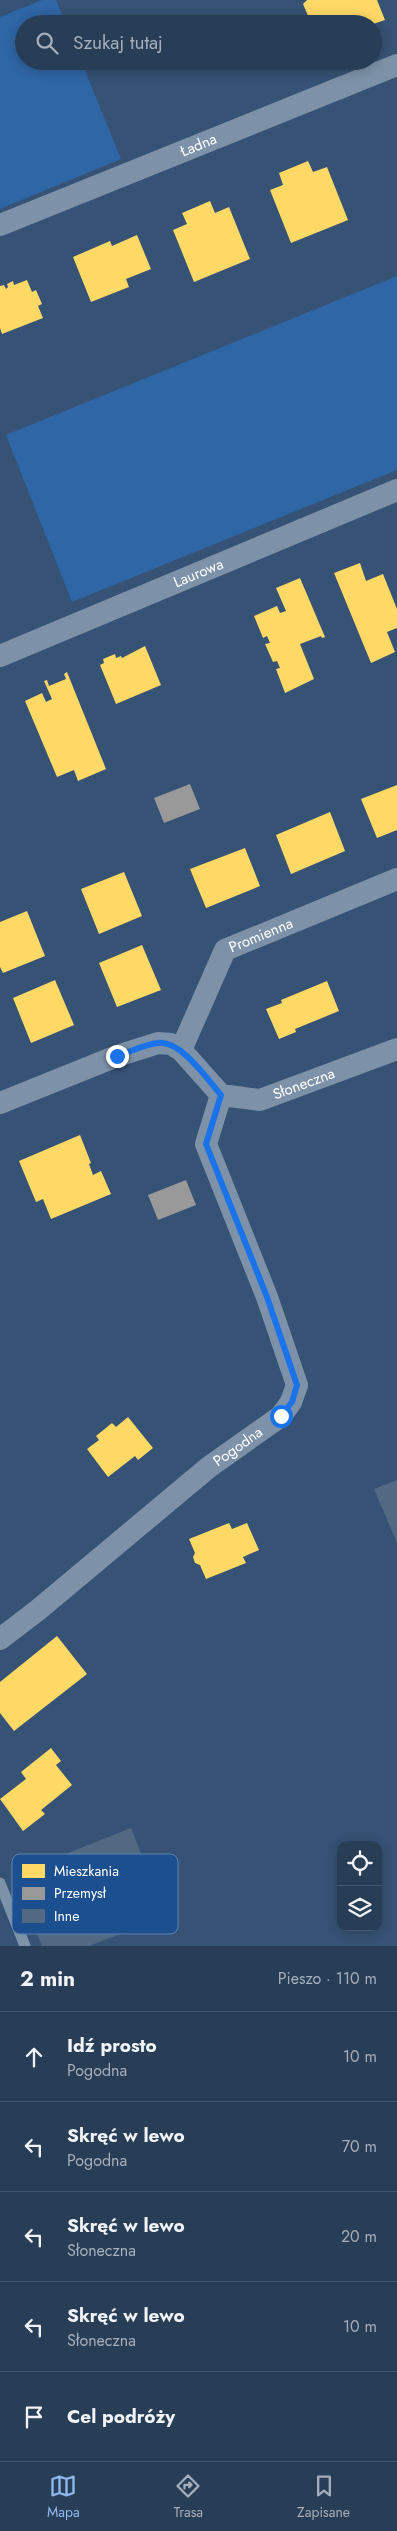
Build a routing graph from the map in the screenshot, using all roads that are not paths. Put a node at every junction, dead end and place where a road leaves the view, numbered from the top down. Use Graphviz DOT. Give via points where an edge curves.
graph roads {
  1 [pos="397,65"];
  2 [pos="0,225"];
  3 [pos="397,490"];
  4 [pos="0,656"];
  5 [pos="397,879"];
  6 [pos="397,1049"];
  7 [pos="181,1050"];
  8 [pos="221,1095"];
  9 [pos="0,1102"];
  10 [pos="0,1639"];
  11 [pos="0,1883"];
  12 [pos="12,1913"];
  13 [pos="20,1934"];
  14 [pos="25,1946"];
  1 -- 2 [label="street, Ładna"];
  3 -- 4 [label="street, Laurowa"];
  5 -- 7 [label="street, Promienna" via="225,950"];
  6 -- 8 [label="street, Słoneczna" via="260,1100"];
  7 -- 8 [label="street"];
  7 -- 9 [label="street" via="172,1044 158,1043"];
  8 -- 10 [label="street, Pogodna" via="206,1144 267,1297 297,1385 292,1402 281,1416 209,1467"];
  11 -- 12 [label="lane"];
  13 -- 14 [label="lane"];
}
